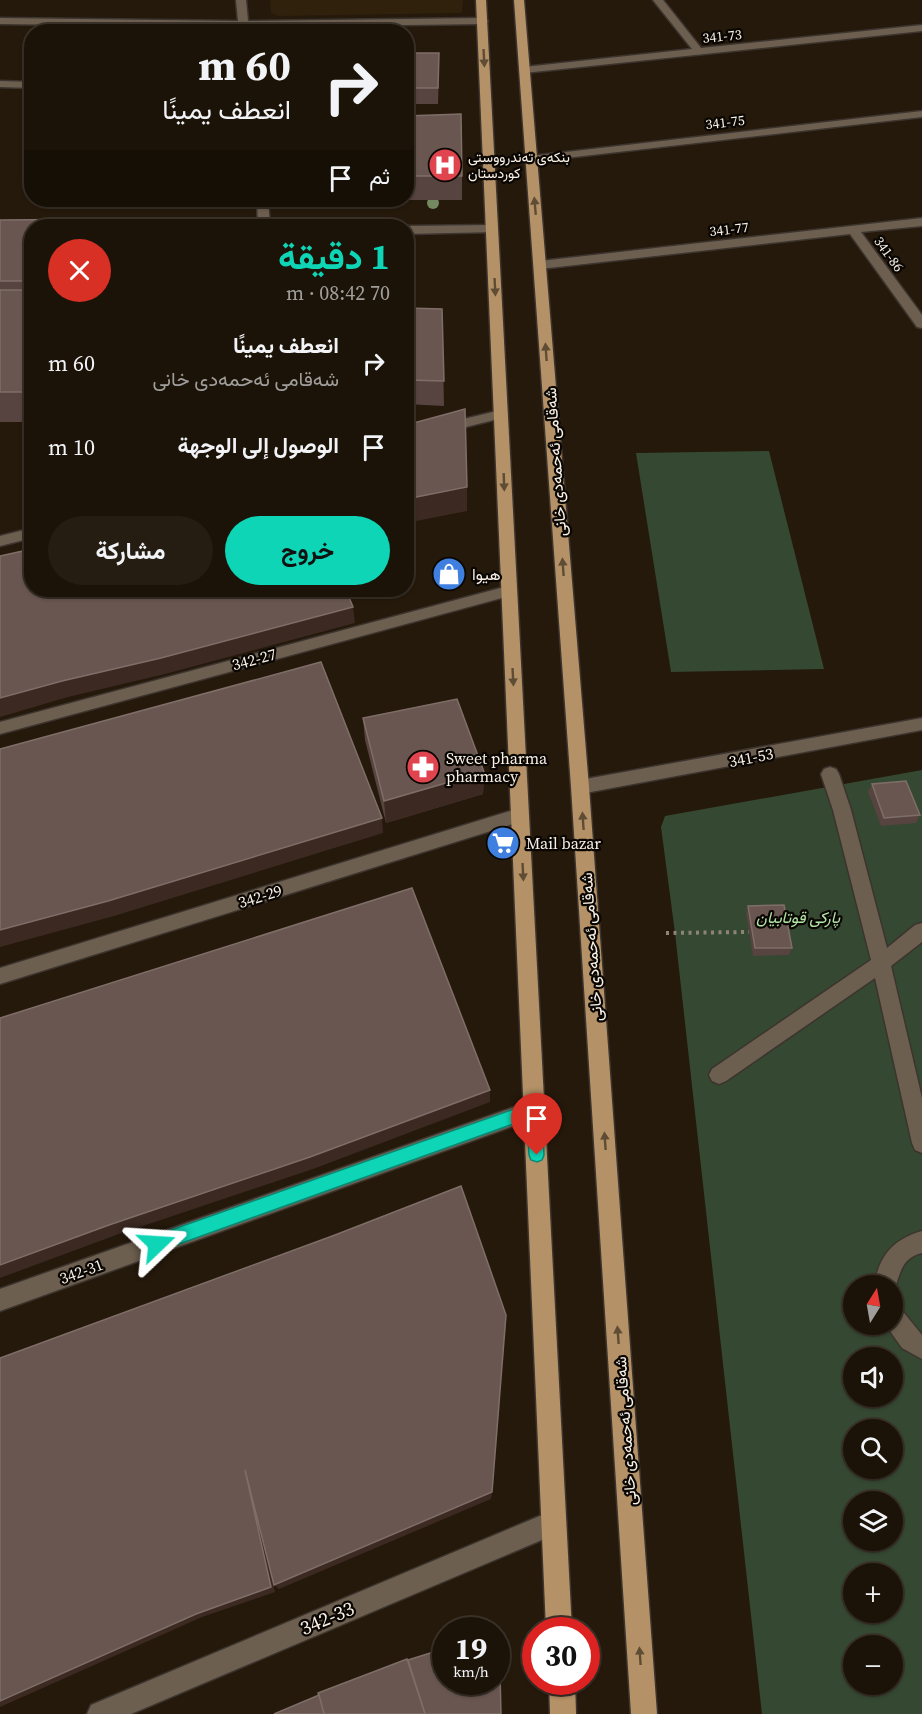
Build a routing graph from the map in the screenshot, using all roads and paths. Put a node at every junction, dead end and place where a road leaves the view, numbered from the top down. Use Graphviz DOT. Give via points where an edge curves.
graph roads {
  1 [pos="241,0"];
  2 [pos="482,0"];
  3 [pos="519,0"];
  4 [pos="658,0"];
  5 [pos="0,21"];
  6 [pos="483,21"];
  7 [pos="105,24"];
  8 [pos="244,24"];
  9 [pos="381,24"];
  10 [pos="922,28"];
  11 [pos="699,52"];
  12 [pos="524,70"];
  13 [pos="0,84"];
  14 [pos="24,85"];
  15 [pos="922,114"];
  16 [pos="531,159"];
  17 [pos="922,222"];
  18 [pos="492,229"];
  19 [pos="414,230"];
  20 [pos="853,230"];
  21 [pos="540,265"];
  22 [pos="922,324"];
  23 [pos="501,414"];
  24 [pos="414,436"];
  25 [pos="24,534"];
  26 [pos="0,540"];
  27 [pos="508,591"];
  28 [pos="922,724"];
  29 [pos="0,728"];
  30 [pos="830,774"];
  31 [pos="580,787"];
  32 [pos="520,815"];
  33 [pos="922,931"];
  34 [pos="749,932"];
  35 [pos="666,933"];
  36 [pos="880,963"];
  37 [pos="0,976"];
  38 [pos="720,1076"];
  39 [pos="534,1109"];
  40 [pos="922,1143"];
  41 [pos="922,1242"];
  42 [pos="888,1275"];
  43 [pos="0,1300"];
  44 [pos="903,1331"];
  45 [pos="922,1348"];
  46 [pos="554,1522"];
  47 [pos="558,1617"];
  48 [pos="562,1695"];
  49 [pos="100,1714"];
  50 [pos="563,1714"];
  51 [pos="644,1714"];
  1 -- 8 [label="street"];
  2 -- 6 [label="main road"];
  3 -- 12 [label="main road, شەقامی ئەحمەدی خانی"];
  4 -- 11 [label="street"];
  5 -- 7 [label="street"];
  6 -- 9 [label="street"];
  6 -- 18 [label="main road, one-way"];
  10 -- 11 [label="street, 341-73"];
  11 -- 12 [label="street, 341-73"];
  12 -- 16 [label="main road, شەقامی ئەحمەدی خانی"];
  13 -- 14 [label="street"];
  15 -- 16 [label="street, 341-75"];
  21 -- 16 [label="main road, شەقامی ئەحمەدی خانی, one-way"];
  17 -- 20 [label="street, 341-77"];
  18 -- 19 [label="street"];
  18 -- 23 [label="main road, one-way"];
  20 -- 21 [label="street, 341-77"];
  20 -- 22 [label="street, 341-86"];
  31 -- 21 [label="main road, شەقامی ئەحمەدی خانی, one-way"];
  23 -- 24 [label="street"];
  23 -- 27 [label="main road, one-way"];
  25 -- 26 [label="street"];
  27 -- 29 [label="street, 342-27"];
  27 -- 32 [label="main road, one-way"];
  28 -- 31 [label="street, 341-53"];
  30 -- 36 [label="street"];
  51 -- 31 [label="main road, شەقامی ئەحمەدی خانی, one-way"];
  32 -- 37 [label="street, 342-29"];
  32 -- 39 [label="main road, one-way"];
  33 -- 36 [label="street"];
  34 -- 35 [label="path"];
  36 -- 38 [label="street"];
  36 -- 40 [label="street"];
  39 -- 43 [label="street, 342-31"];
  39 -- 46 [label="main road"];
  41 -- 42 [label="street" via="900,1251"];
  44 -- 45 [label="street"];
  46 -- 47 [label="main road"];
  46 -- 49 [label="street, 342-33"];
  48 -- 50 [label="main road"];
}
